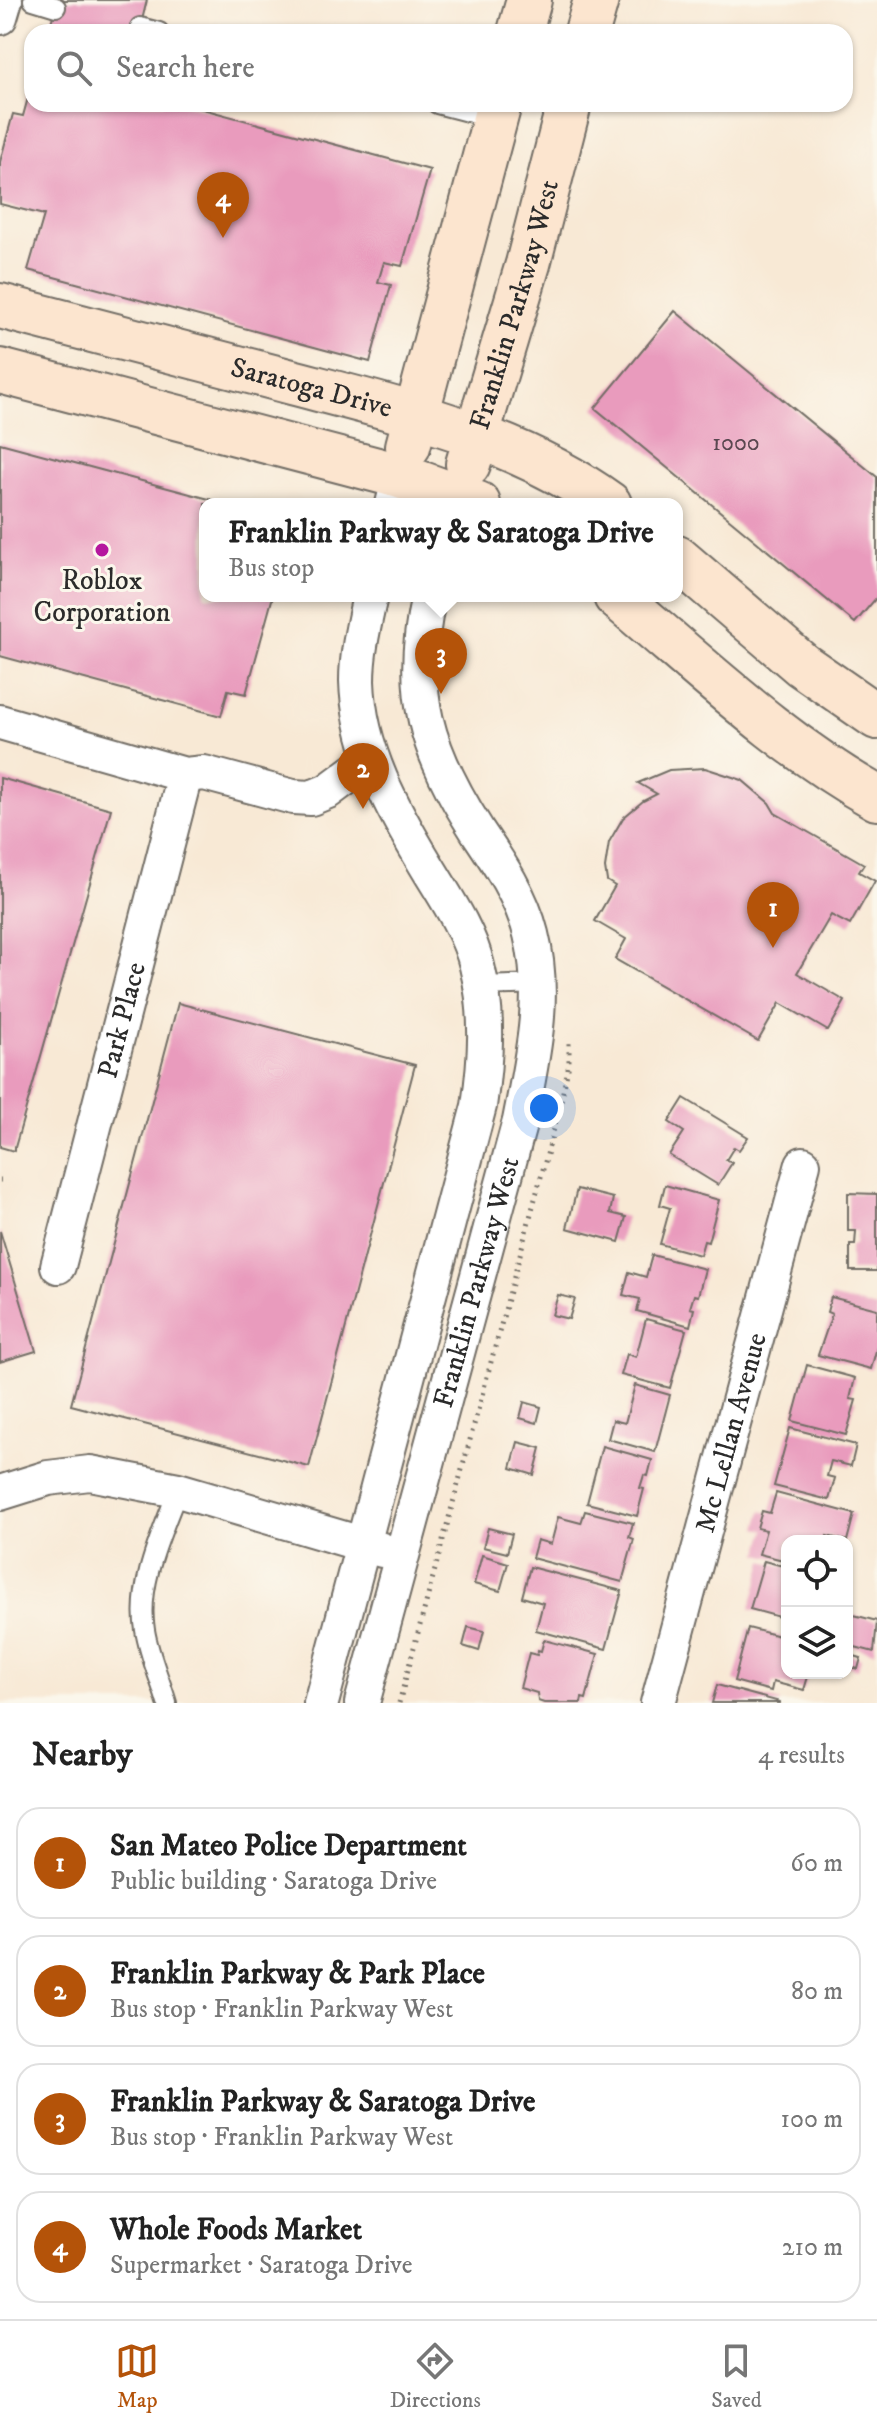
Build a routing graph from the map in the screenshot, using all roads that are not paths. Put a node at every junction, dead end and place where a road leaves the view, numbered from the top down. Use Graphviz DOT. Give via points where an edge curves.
graph roads {
  1 [pos="5,0"];
  2 [pos="33,0"];
  3 [pos="529,0"];
  4 [pos="596,0"];
  5 [pos="56,7"];
  6 [pos="0,17"];
  7 [pos="522,24"];
  8 [pos="589,24"];
  9 [pos="497,112"];
  10 [pos="567,112"];
  11 [pos="0,306"];
  12 [pos="0,371"];
  13 [pos="416,417"];
  14 [pos="477,436"];
  15 [pos="397,490"];
  16 [pos="446,498"];
  17 [pos="465,498"];
  18 [pos="601,498"];
  19 [pos="683,563"];
  20 [pos="369,602"];
  21 [pos="428,602"];
  22 [pos="623,602"];
  23 [pos="877,717"];
  24 [pos="0,722"];
  25 [pos="371,759"];
  26 [pos="185,775"];
  27 [pos="877,798"];
  28 [pos="539,984"];
  29 [pos="481,986"];
  30 [pos="803,1164"];
  31 [pos="58,1266"];
  32 [pos="178,1490"];
  33 [pos="0,1493"];
  34 [pos="361,1545"];
  35 [pos="402,1555"];
  36 [pos="167,1703"];
  37 [pos="321,1703"];
  38 [pos="362,1703"];
  39 [pos="658,1703"];
  1 -- 6 [label="street"];
  2 -- 5 [label="lane"];
  3 -- 7 [label="main road"];
  4 -- 8 [label="main road"];
  9 -- 13 [label="main road"];
  10 -- 14 [label="main road, Franklin Parkway West"];
  11 -- 13 [label="main road, Saratoga Drive"];
  12 -- 15 [label="main road"];
  13 -- 14 [label="main road, Saratoga Drive"];
  13 -- 15 [label="main road"];
  14 -- 17 [label="main road, Franklin Parkway West"];
  14 -- 18 [label="main road, Saratoga Drive" via="537,459"];
  15 -- 16 [label="main road"];
  19 -- 23 [label="main road" via="802,665"];
  20 -- 25 [label="street, Franklin Parkway West" via="357,680"];
  21 -- 28 [label="street, Franklin Parkway West" via="419,673 434,751 516,897 530,930"];
  22 -- 27 [label="main road" via="757,717"];
  24 -- 26 [label="street"];
  25 -- 26 [label="street" via="311,798 204,773"];
  25 -- 29 [label="street, Franklin Parkway West" via="458,918"];
  26 -- 31 [label="street, Park Place"];
  28 -- 29 [label="lane"];
  28 -- 35 [label="street, Franklin Parkway West" via="520,1121"];
  29 -- 34 [label="street, Franklin Parkway West" via="486,1053 479,1106"];
  30 -- 39 [label="street, Mc Lellan Avenue"];
  32 -- 33 [label="street" via="90,1473 48,1478"];
  32 -- 34 [label="street"];
  32 -- 36 [label="lane" via="144,1602 144,1630"];
  34 -- 35 [label="street"];
  34 -- 37 [label="street, Franklin Parkway West"];
  35 -- 38 [label="street, Franklin Parkway West"];
}
